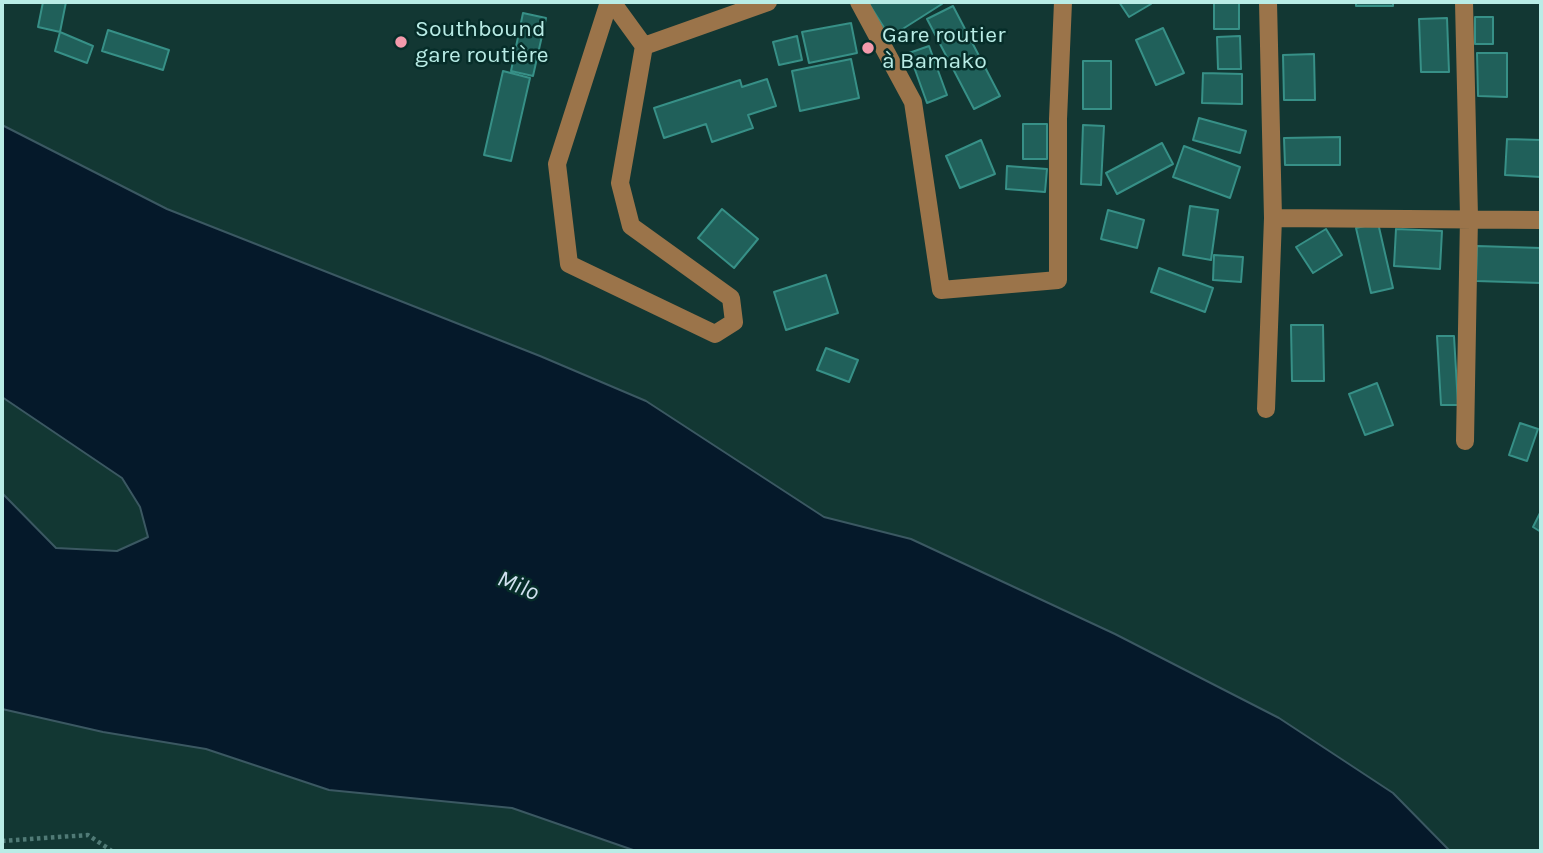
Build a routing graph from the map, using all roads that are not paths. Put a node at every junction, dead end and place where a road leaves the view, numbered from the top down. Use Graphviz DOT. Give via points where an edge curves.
graph roads {
  1 [pos="611,2"];
  2 [pos="768,2"];
  3 [pos="859,2"];
  4 [pos="1063,2"];
  5 [pos="1268,2"];
  6 [pos="1464,2"];
  7 [pos="644,46"];
  8 [pos="1469,217"];
  9 [pos="1273,218"];
  10 [pos="1541,220"];
  11 [pos="1266,409"];
  12 [pos="1465,441"];
  1 -- 7 [label="street"];
  1 -- 7 [label="street" via="557,164 569,264 715,334 734,322 731,298 631,226 620,183"];
  2 -- 7 [label="street"];
  3 -- 4 [label="street" via="913,102 941,290 1058,280"];
  5 -- 9 [label="street"];
  6 -- 8 [label="street"];
  8 -- 9 [label="street"];
  8 -- 10 [label="street"];
  8 -- 12 [label="street"];
  9 -- 11 [label="street"];
}
